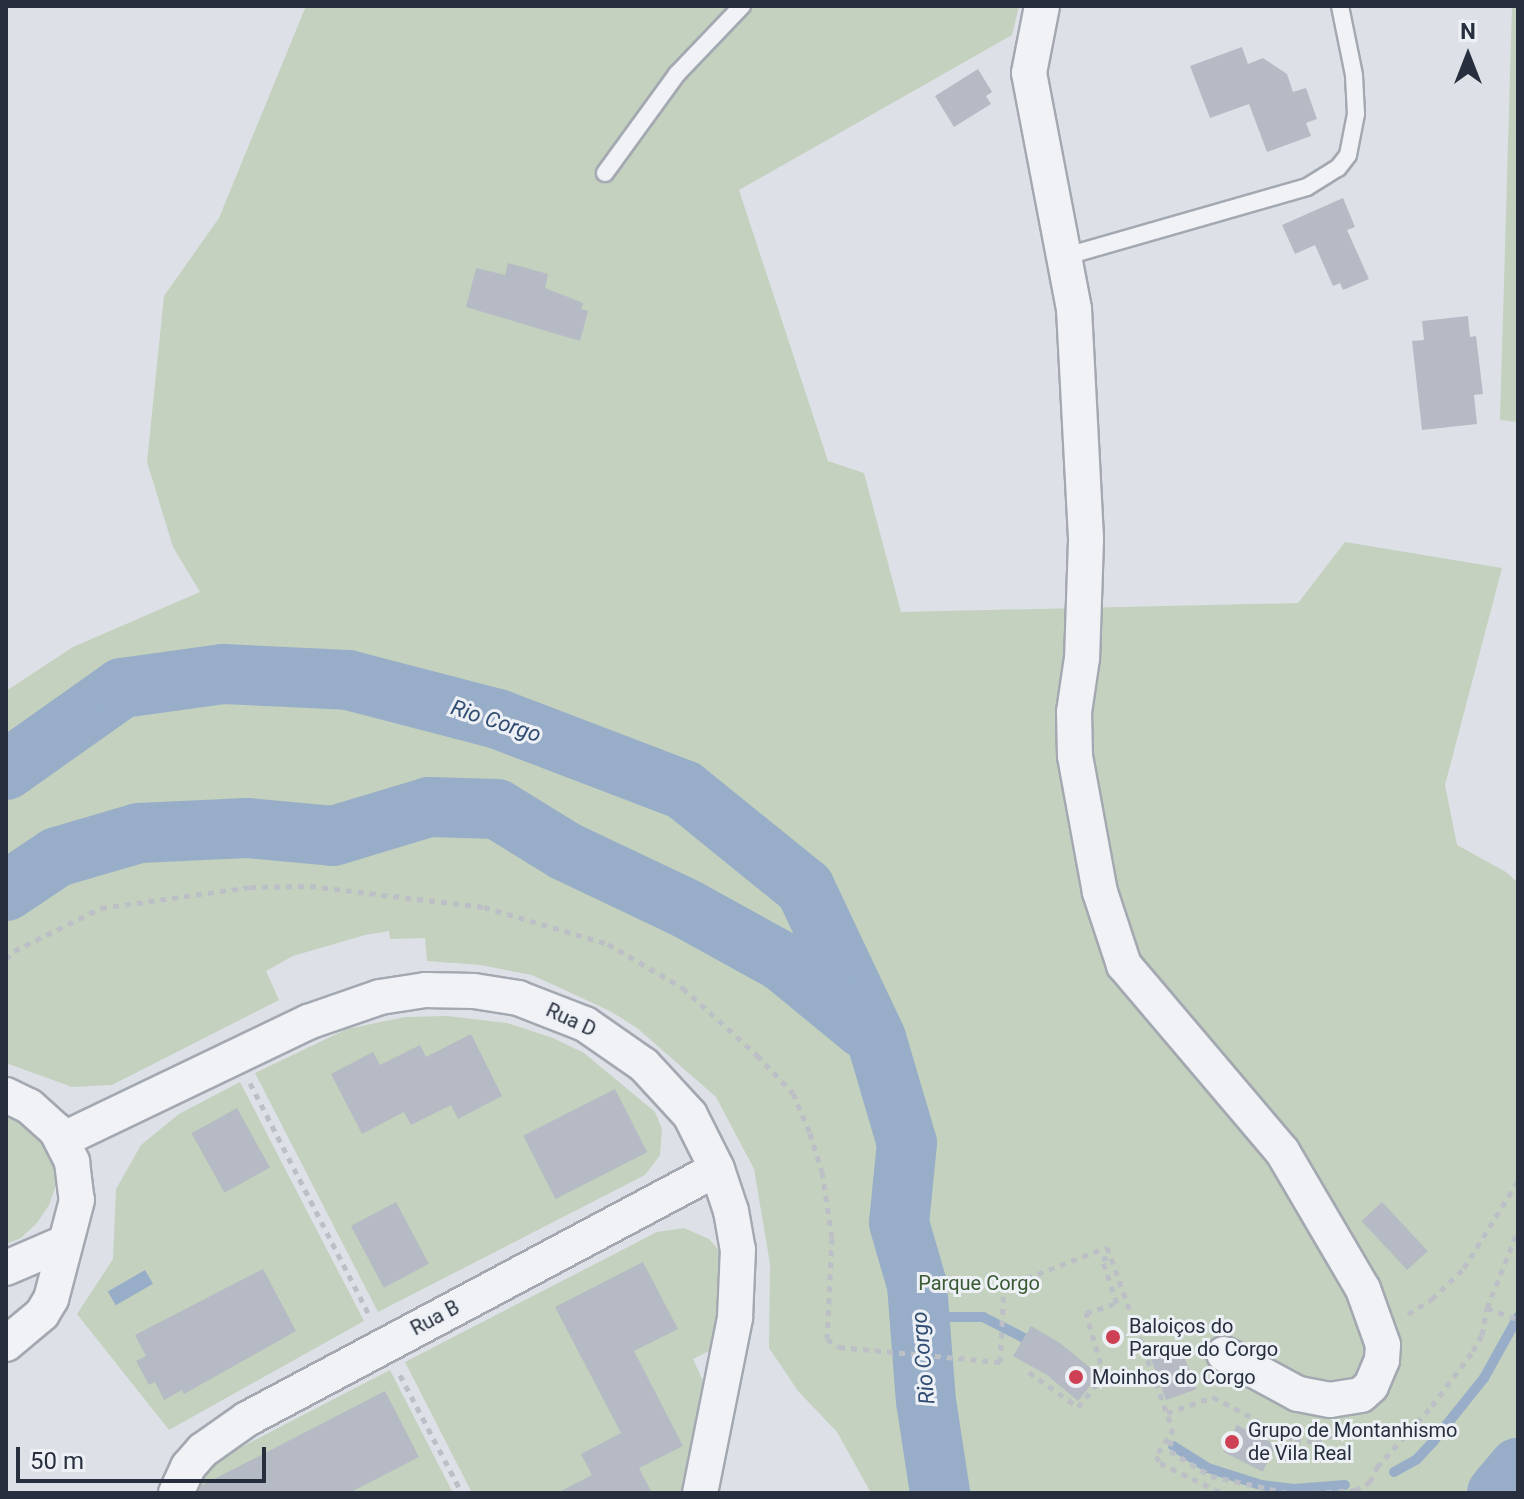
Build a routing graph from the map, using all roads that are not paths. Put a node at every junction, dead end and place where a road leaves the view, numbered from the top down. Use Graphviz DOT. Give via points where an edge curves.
graph roads {
  1 [pos="742,6"];
  2 [pos="1042,6"];
  3 [pos="1340,6"];
  4 [pos="605,173"];
  5 [pos="1063,257"];
  6 [pos="6,1095"];
  7 [pos="62,1140"];
  8 [pos="717,1169"];
  9 [pos="64,1243"];
  10 [pos="6,1268"];
  11 [pos="6,1344"];
  12 [pos="1224,1354"];
  13 [pos="176,1493"];
  14 [pos="700,1493"];
  1 -- 4 [label="lane" via="677,74"];
  2 -- 5 [label="street" via="1029,73"];
  3 -- 5 [label="lane" via="1356,114 1348,155 1338,168 1307,187"];
  5 -- 12 [label="street" via="1074,309 1086,540 1075,756 1091,855 1112,933 1124,965 1143,991 1282,1151 1363,1289 1383,1345 1377,1375 1361,1395 1348,1399 1298,1394"];
  6 -- 7 [label="street" via="39,1113"];
  7 -- 8 [label="street, Rua D" via="336,1011 406,992 451,989 518,998 604,1036 670,1091 690,1115"];
  7 -- 9 [label="street" via="75,1175 77,1200"];
  8 -- 13 [label="street, Rua B" via="220,1436 188,1467"];
  8 -- 14 [label="street, Rua D" via="735,1229 738,1293"];
  9 -- 10 [label="street"];
  9 -- 11 [label="street" via="51,1299 42,1314"];
}
